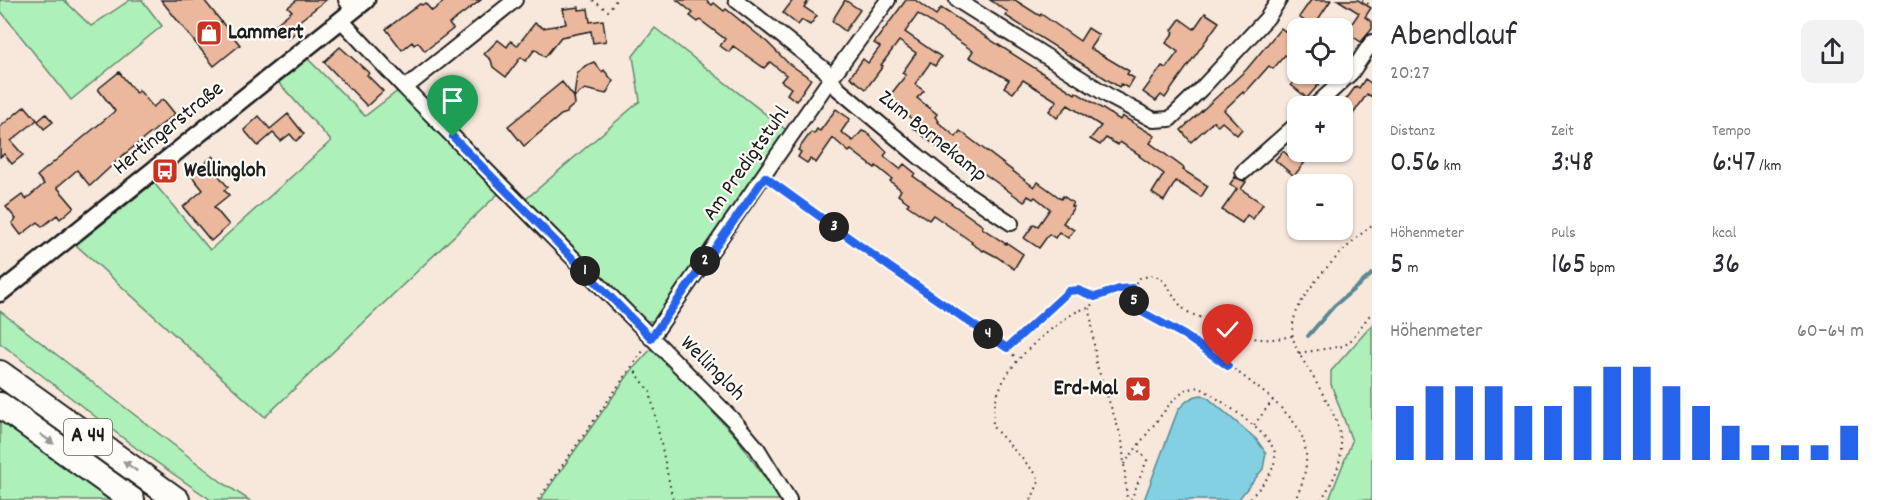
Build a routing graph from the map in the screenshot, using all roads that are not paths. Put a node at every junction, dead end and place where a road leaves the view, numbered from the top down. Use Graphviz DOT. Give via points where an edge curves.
graph roads {
  1 [pos="515,0"];
  2 [pos="736,0"];
  3 [pos="888,0"];
  4 [pos="957,0"];
  5 [pos="1280,0"];
  6 [pos="351,8"];
  7 [pos="1372,42"];
  8 [pos="831,78"];
  9 [pos="405,88"];
  10 [pos="1326,96"];
  11 [pos="1287,133"];
  12 [pos="1243,172"];
  13 [pos="1011,223"];
  14 [pos="0,293"];
  15 [pos="651,338"];
  16 [pos="0,372"];
  17 [pos="0,405"];
  18 [pos="132,500"];
  19 [pos="177,500"];
  20 [pos="789,500"];
  1 -- 9 [label="street"];
  2 -- 8 [label="street, Zum Bornekamp"];
  3 -- 8 [label="street, Am Predigtstuhl"];
  4 -- 5 [label="street" via="1112,99 1154,120 1170,119 1186,104"];
  6 -- 9 [label="street, Wellingloh"];
  6 -- 14 [label="street, Hertingerstraße"];
  7 -- 10 [label="street" via="1351,73"];
  8 -- 13 [label="street, Zum Bornekamp" via="837,88 933,168"];
  8 -- 15 [label="street, Am Predigtstuhl"];
  9 -- 15 [label="street, Wellingloh"];
  11 -- 12 [label="street"];
  15 -- 20 [label="street, Wellingloh" via="735,422 757,448"];
  19 -- 16 [label="highway, A 44, one-way"];
  17 -- 18 [label="highway, A 44, one-way"];
}
